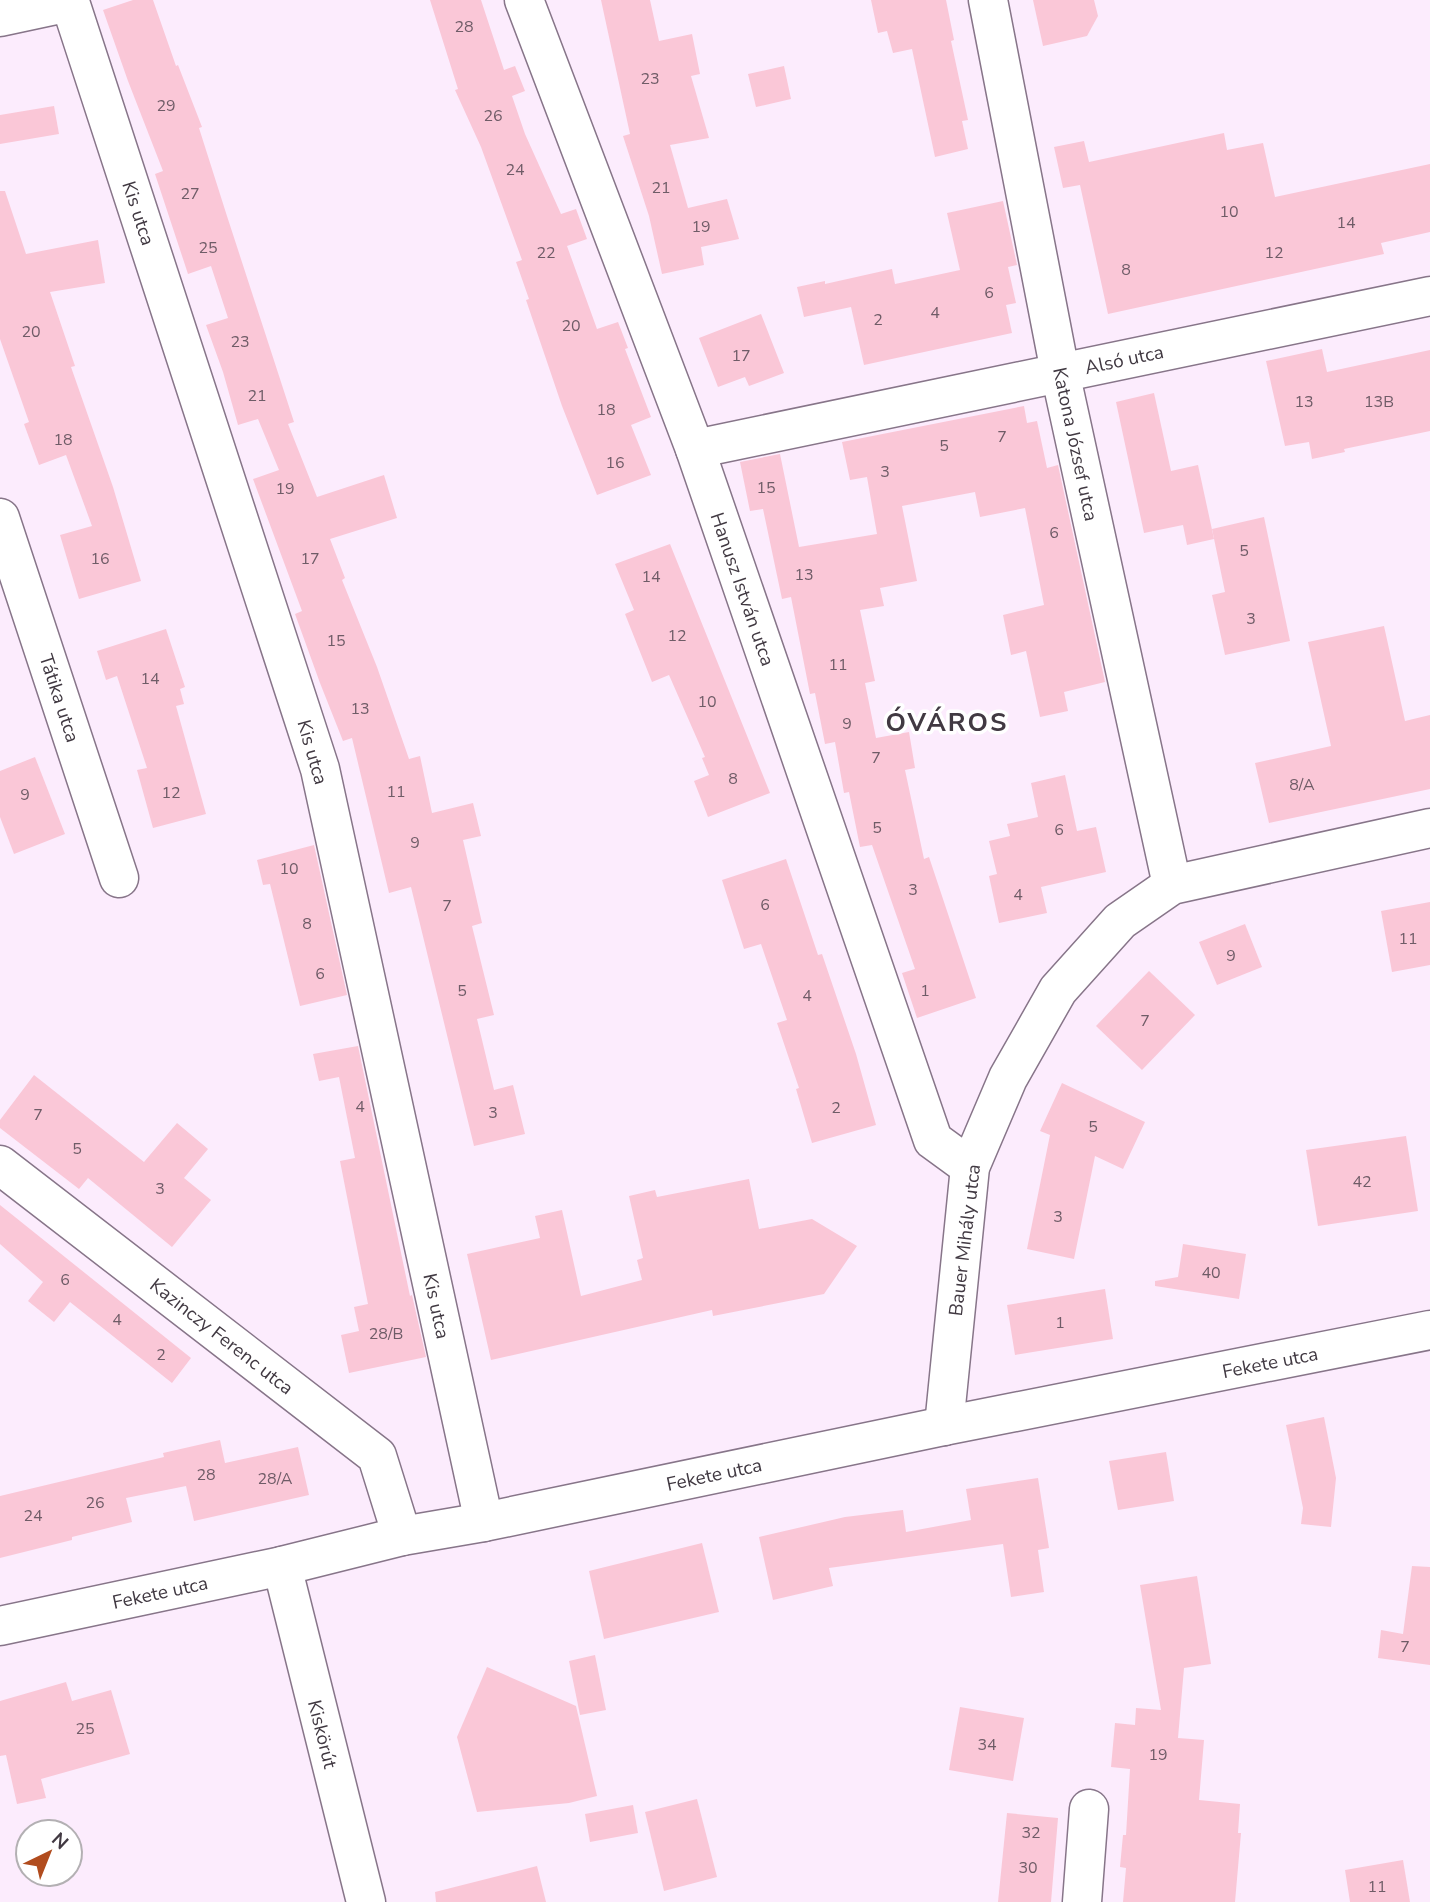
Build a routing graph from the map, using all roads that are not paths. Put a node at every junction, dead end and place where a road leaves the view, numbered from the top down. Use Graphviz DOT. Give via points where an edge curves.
graph roads {
  1 [pos="524,0"];
  2 [pos="988,0"];
  3 [pos="0,17"];
  4 [pos="1430,296"];
  5 [pos="1060,372"];
  6 [pos="695,449"];
  7 [pos="0,518"];
  8 [pos="1430,828"];
  9 [pos="119,878"];
  10 [pos="1172,886"];
  11 [pos="970,1167"];
  12 [pos="2,1169"];
  13 [pos="1430,1331"];
  14 [pos="944,1426"];
  15 [pos="484,1522"];
  16 [pos="402,1536"];
  17 [pos="282,1566"];
  18 [pos="0,1626"];
  19 [pos="1089,1809"];
  20 [pos="366,1902"];
  21 [pos="1082,1902"];
  1 -- 6 [label="street, Hanusz István utca"];
  2 -- 5 [label="street, Katona József utca"];
  3 -- 15 [label="street, Kis utca" via="70,2 320,769"];
  4 -- 5 [label="street, Alsó utca"];
  5 -- 6 [label="street, Alsó utca"];
  5 -- 10 [label="street, Katona József utca"];
  6 -- 11 [label="street, Hanusz István utca" via="933,1140"];
  7 -- 9 [label="street, Tátika utca"];
  8 -- 10 [label="street, Bauer Mihály utca"];
  10 -- 11 [label="street, Bauer Mihály utca" via="1120,921 1058,990 1008,1079"];
  11 -- 14 [label="street, Bauer Mihály utca"];
  12 -- 16 [label="street, Kazinczy Ferenc utca" via="377,1456"];
  13 -- 14 [label="street, Fekete utca"];
  14 -- 15 [label="street, Fekete utca"];
  15 -- 16 [label="street, Fekete utca"];
  16 -- 17 [label="street, Fekete utca"];
  17 -- 18 [label="street, Fekete utca"];
  17 -- 20 [label="street, Kiskörút"];
  19 -- 21 [label="street"];
}
